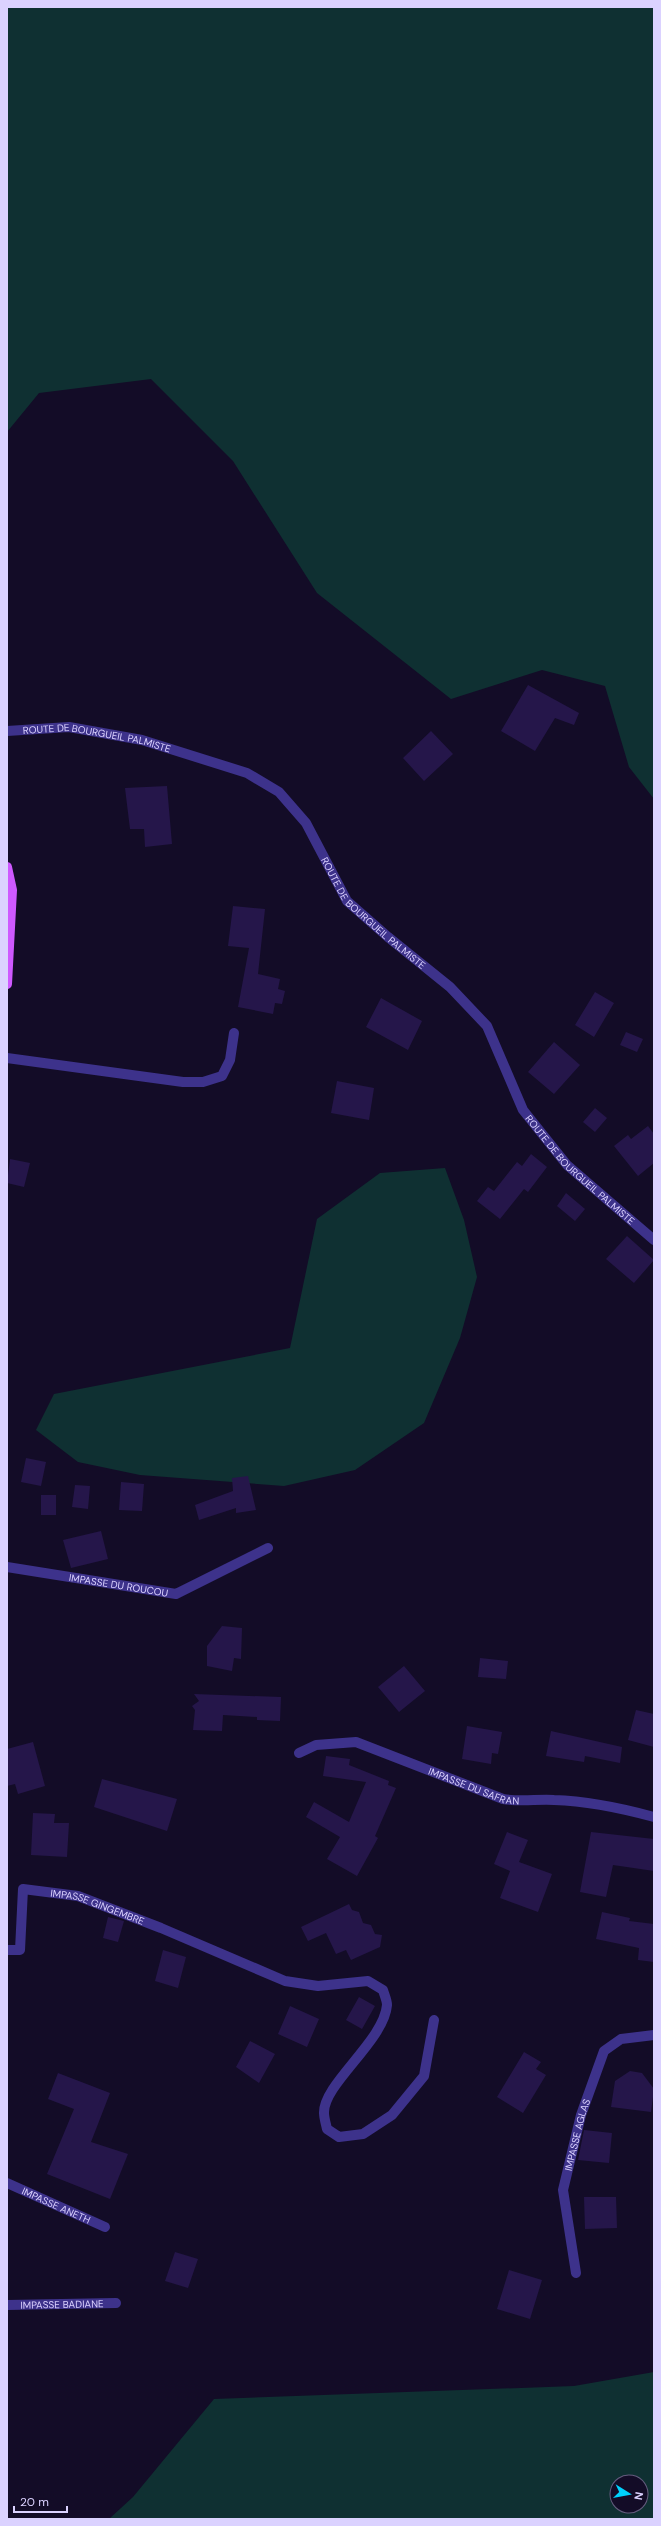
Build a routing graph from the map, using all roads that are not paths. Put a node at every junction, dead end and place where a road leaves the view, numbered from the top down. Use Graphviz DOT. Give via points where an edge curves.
graph roads {
  1 [pos="7,731"];
  2 [pos="7,866"];
  3 [pos="7,984"];
  4 [pos="234,1032"];
  5 [pos="7,1058"];
  6 [pos="654,1240"];
  7 [pos="268,1548"];
  8 [pos="7,1567"];
  9 [pos="299,1753"];
  10 [pos="654,1817"];
  11 [pos="7,1950"];
  12 [pos="434,2020"];
  13 [pos="654,2035"];
  14 [pos="7,2183"];
  15 [pos="106,2227"];
  16 [pos="576,2273"];
  17 [pos="116,2303"];
  18 [pos="7,2305"];
  1 -- 6 [label="street, ROUTE DE BOURGUEIL PALMISTE" via="69,727 142,740 247,774 279,792 306,823 347,901 450,987 487,1026 523,1110 567,1165"];
  2 -- 3 [label="main road" via="12,890"];
  4 -- 5 [label="street" via="230,1060 222,1076 203,1082 183,1082"];
  7 -- 8 [label="street, IMPASSE DU ROUCOU" via="176,1594"];
  9 -- 10 [label="street, IMPASSE DU SAFRAN" via="316,1745 356,1742 503,1799 522,1802 554,1800 592,1803"];
  11 -- 12 [label="street, IMPASSE GINGEMBRE" via="20,1950 23,1889 78,1896 285,1981 318,1986 368,1981 383,1990 387,2004 377,2030 353,2066 335,2085 324,2112 327,2129 339,2137 363,2134 392,2115 424,2076"];
  13 -- 16 [label="street, IMPASSE AGLAS" via="621,2039 604,2051 581,2114 563,2190"];
  14 -- 15 [label="street, IMPASSE ANETH"];
  17 -- 18 [label="street, IMPASSE BADIANE"];
}
